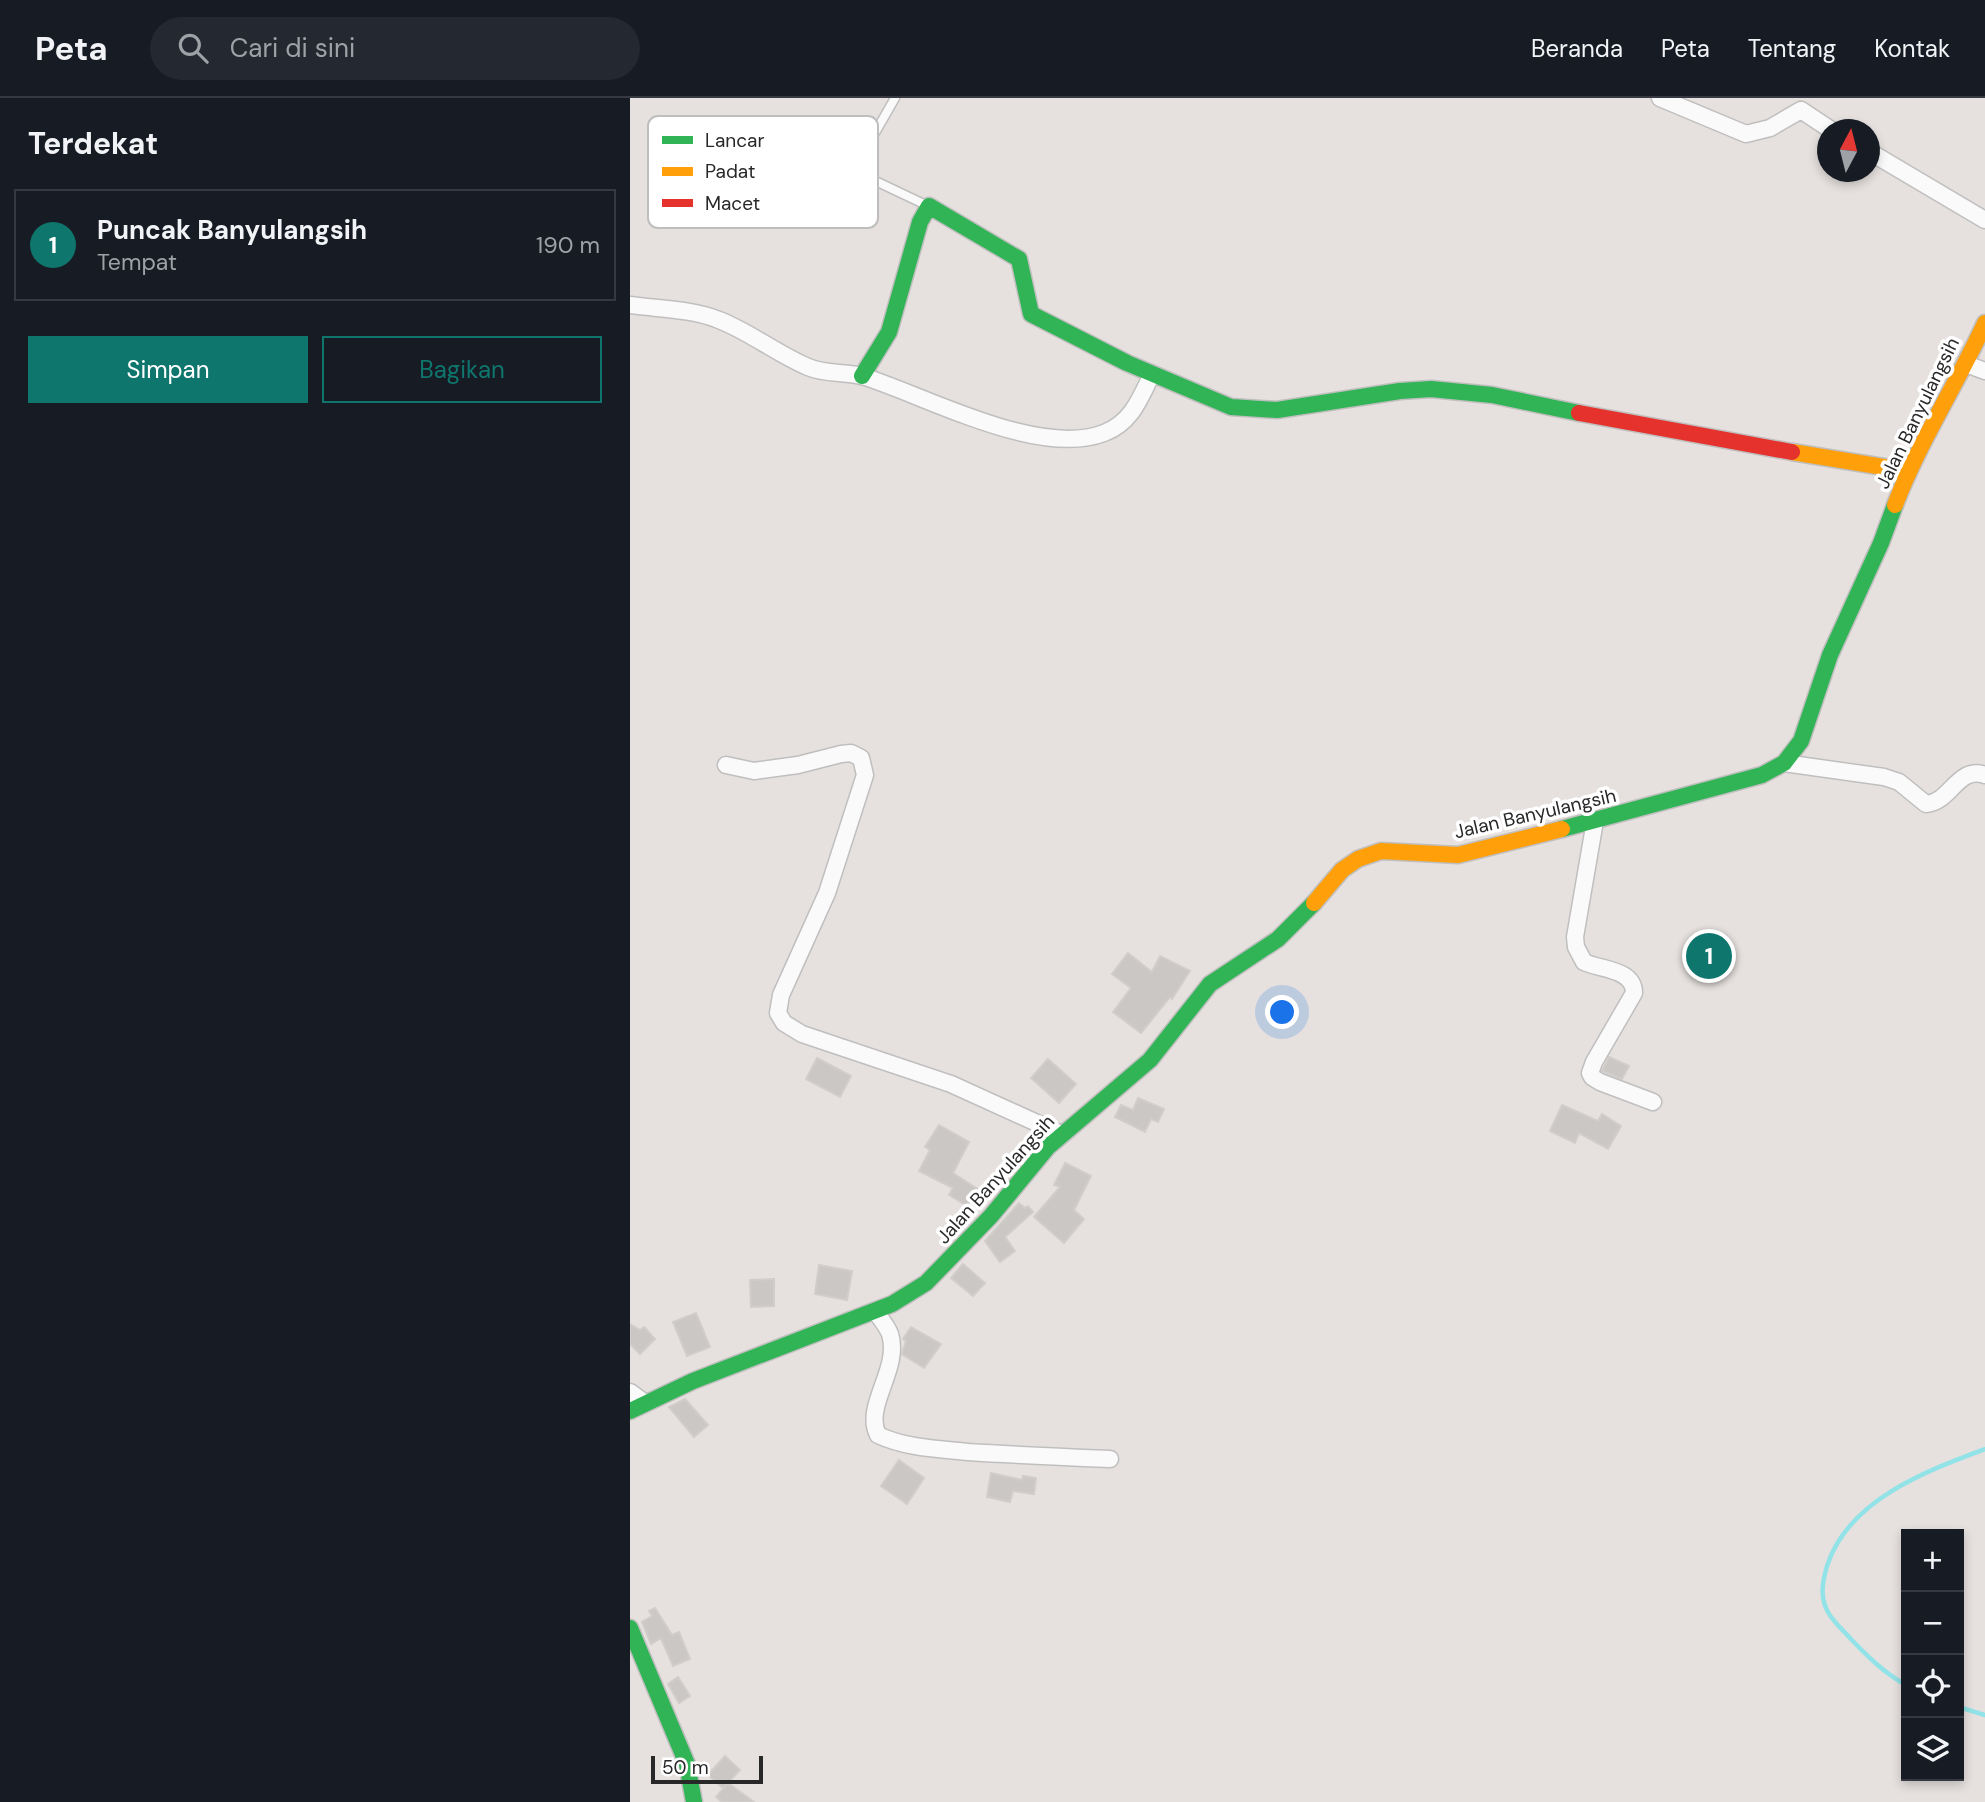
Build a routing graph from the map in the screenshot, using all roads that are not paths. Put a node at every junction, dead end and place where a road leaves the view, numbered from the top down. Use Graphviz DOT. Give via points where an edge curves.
graph roads {
  1 [pos="895,98"];
  2 [pos="1660,98"];
  3 [pos="1803,104"];
  4 [pos="1819,119"];
  5 [pos="878,128"];
  6 [pos="1880,158"];
  7 [pos="878,182"];
  8 [pos="929,206"];
  9 [pos="1985,220"];
  10 [pos="630,305"];
  11 [pos="1985,323"];
  12 [pos="1966,364"];
  13 [pos="1985,371"];
  14 [pos="1152,374"];
  15 [pos="862,376"];
  16 [pos="1908,471"];
  17 [pos="1784,763"];
  18 [pos="726,765"];
  19 [pos="1985,775"];
  20 [pos="1595,821"];
  21 [pos="1653,1102"];
  22 [pos="1061,1134"];
  23 [pos="874,1311"];
  24 [pos="630,1392"];
  25 [pos="637,1407"];
  26 [pos="1110,1459"];
  27 [pos="630,1628"];
  28 [pos="694,1802"];
  1 -- 5 [label="lane"];
  2 -- 3 [label="street" via="1746,134 1770,128"];
  3 -- 4 [label="street"];
  6 -- 9 [label="street"];
  7 -- 8 [label="lane"];
  8 -- 14 [label="street" via="1019,259 1025,272 1024,300 1031,314"];
  8 -- 15 [label="street" via="920,222 889,332"];
  10 -- 15 [label="street" via="719,320 809,368"];
  11 -- 12 [label="street, Jalan Banyulangsih"];
  12 -- 13 [label="street"];
  12 -- 16 [label="street, Jalan Banyulangsih"];
  14 -- 15 [label="street" via="1136,408 1121,425 1073,439 1044,438 993,424"];
  14 -- 16 [label="street" via="1231,407 1277,410 1431,388"];
  16 -- 17 [label="street, Jalan Banyulangsih" via="1830,655 1807,727"];
  17 -- 19 [label="street" via="1884,777 1899,782 1926,804 1938,801 1966,775"];
  17 -- 20 [label="street, Jalan Banyulangsih" via="1762,775"];
  18 -- 22 [label="street" via="754,771 851,753 861,758 865,775 827,894 781,995 778,1013 785,1023 802,1034 951,1084"];
  20 -- 21 [label="street" via="1576,947 1584,962 1628,978 1634,993 1590,1073 1600,1082"];
  20 -- 22 [label="street, Jalan Banyulangsih" via="1458,855 1394,851 1358,859 1342,870 1278,939 1210,984 1150,1060"];
  22 -- 23 [label="street, Jalan Banyulangsih" via="938,1272 912,1293"];
  23 -- 25 [label="street, Jalan Banyulangsih"];
  23 -- 26 [label="street" via="889,1331 892,1345 874,1415 877,1435 900,1444 1007,1456"];
  24 -- 25 [label="street"];
  27 -- 28 [label="street" via="687,1764"];
}
